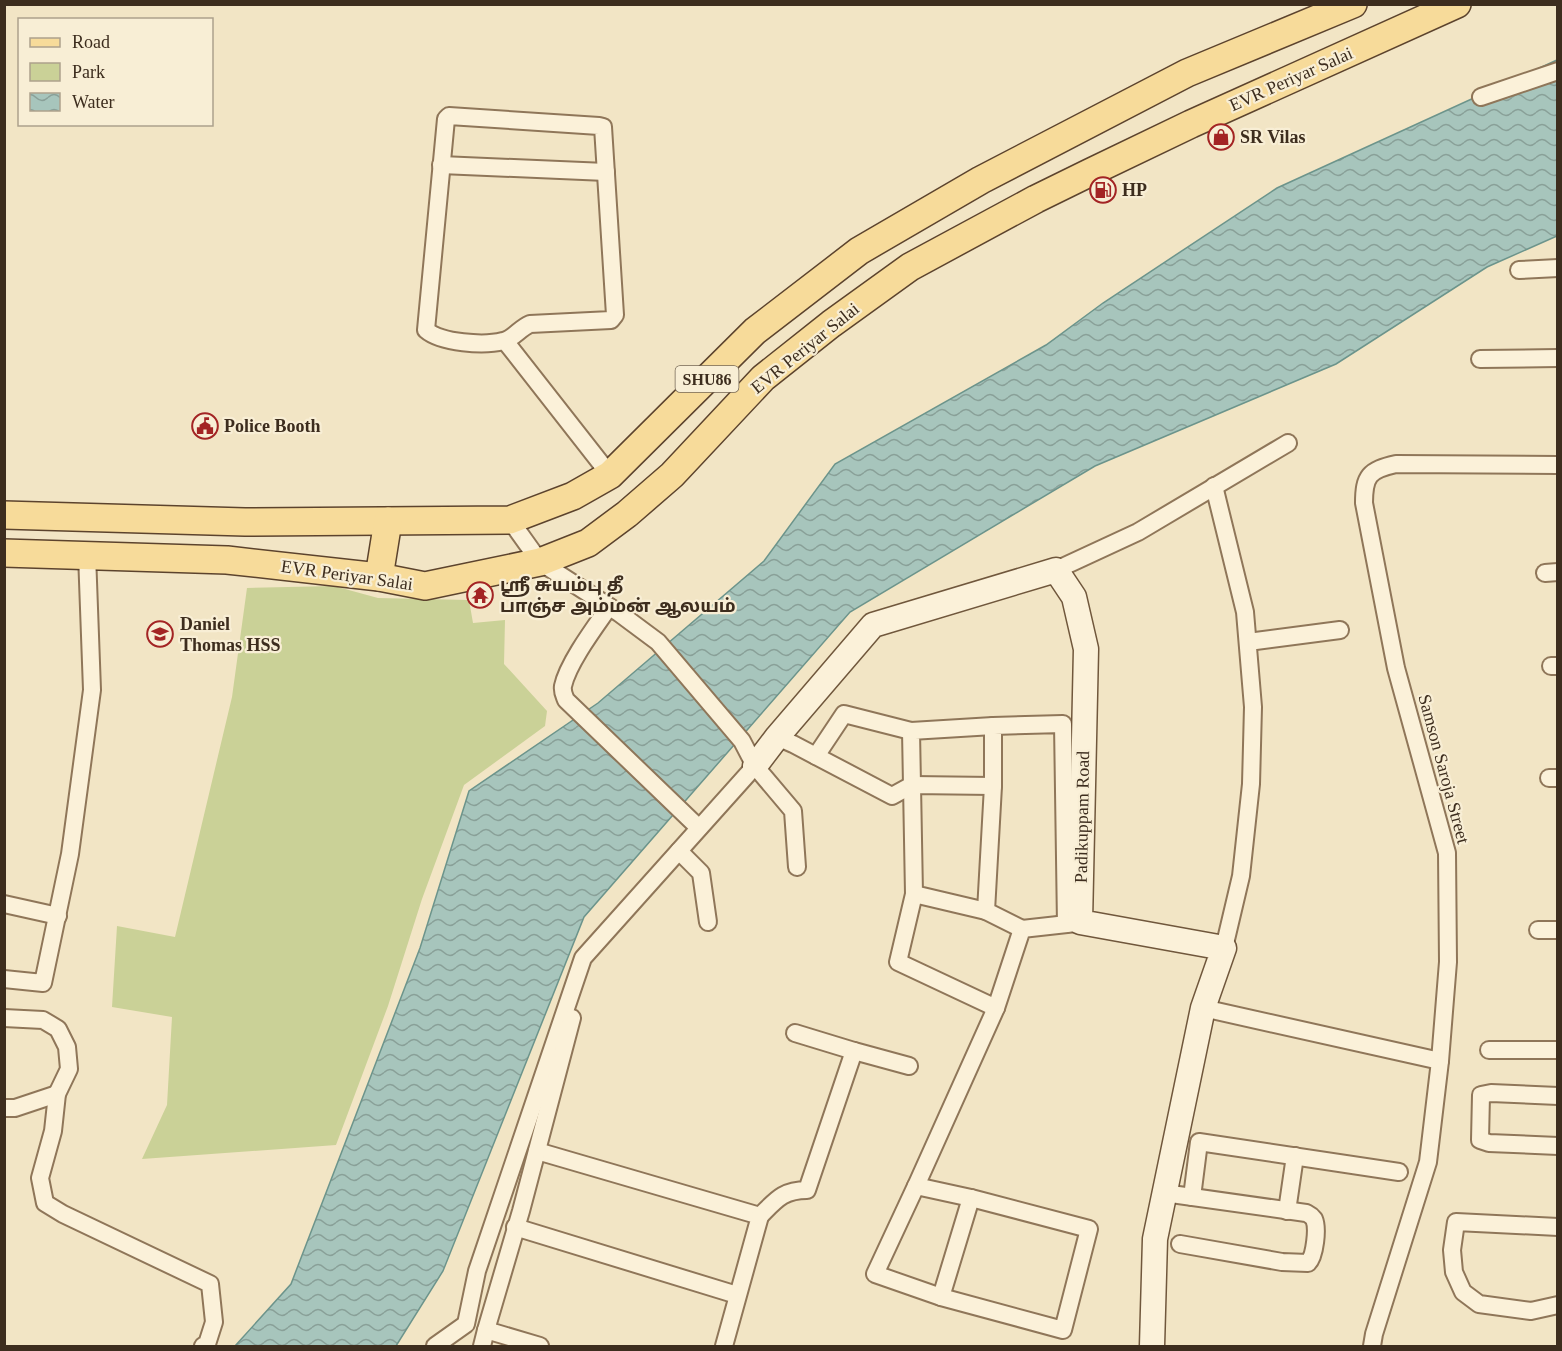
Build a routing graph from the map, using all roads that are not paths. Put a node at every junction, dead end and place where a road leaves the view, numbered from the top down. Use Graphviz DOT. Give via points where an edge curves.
graph roads {
  1 [pos="1353,4"];
  2 [pos="1457,4"];
  3 [pos="1557,71"];
  4 [pos="1481,97"];
  5 [pos="441,165"];
  6 [pos="606,172"];
  7 [pos="1557,268"];
  8 [pos="1519,270"];
  9 [pos="505,341"];
  10 [pos="1557,358"];
  11 [pos="1480,359"];
  12 [pos="1288,443"];
  13 [pos="1557,465"];
  14 [pos="610,475"];
  15 [pos="1214,486"];
  16 [pos="4,515"];
  17 [pos="510,520"];
  18 [pos="388,521"];
  19 [pos="4,553"];
  20 [pos="87,554"];
  21 [pos="540,562"];
  22 [pos="1056,570"];
  23 [pos="379,577"];
  24 [pos="609,607"];
  25 [pos="1340,630"];
  26 [pos="1248,642"];
  27 [pos="993,726"];
  28 [pos="911,731"];
  29 [pos="777,738"];
  30 [pos="816,756"];
  31 [pos="755,766"];
  32 [pos="912,785"];
  33 [pos="993,786"];
  34 [pos="699,828"];
  35 [pos="679,851"];
  36 [pos="797,867"];
  37 [pos="914,894"];
  38 [pos="4,904"];
  39 [pos="986,911"];
  40 [pos="58,916"];
  41 [pos="708,922"];
  42 [pos="1073,923"];
  43 [pos="1022,929"];
  44 [pos="1538,930"];
  45 [pos="1557,930"];
  46 [pos="1224,948"];
  47 [pos="583,958"];
  48 [pos="4,979"];
  49 [pos="996,1008"];
  50 [pos="1203,1008"];
  51 [pos="4,1018"];
  52 [pos="795,1033"];
  53 [pos="1489,1050"];
  54 [pos="1557,1050"];
  55 [pos="854,1051"];
  56 [pos="1440,1061"];
  57 [pos="909,1066"];
  58 [pos="57,1094"];
  59 [pos="1557,1096"];
  60 [pos="4,1108"];
  61 [pos="1557,1146"];
  62 [pos="537,1150"];
  63 [pos="1296,1156"];
  64 [pos="1399,1172"];
  65 [pos="916,1186"];
  66 [pos="1164,1193"];
  67 [pos="1192,1197"];
  68 [pos="971,1198"];
  69 [pos="1287,1211"];
  70 [pos="760,1216"];
  71 [pos="515,1227"];
  72 [pos="1557,1227"];
  73 [pos="1180,1244"];
  74 [pos="737,1295"];
  75 [pos="941,1297"];
  76 [pos="1557,1305"];
  77 [pos="486,1330"];
  78 [pos="204,1347"];
  79 [pos="435,1347"];
  80 [pos="482,1347"];
  81 [pos="540,1347"];
  82 [pos="724,1347"];
  83 [pos="1152,1347"];
  84 [pos="1372,1347"];
  1 -- 14 [label="main road, SHU86" via="1187,74 981,180 859,251 755,331"];
  2 -- 21 [label="main road, EVR Periyar Salai / SHU86" via="1036,199 910,267 763,378 672,475 627,514 588,543"];
  3 -- 4 [label="street"];
  5 -- 6 [label="street"];
  5 -- 6 [label="street" via="449,116 601,126"];
  5 -- 9 [label="street" via="426,330 465,343"];
  6 -- 9 [label="street" via="614,318 531,324"];
  7 -- 8 [label="street"];
  9 -- 14 [label="street"];
  10 -- 11 [label="street"];
  12 -- 15 [label="street"];
  13 -- 56 [label="street, Samson Saroja Street" via="1396,464 1372,472 1364,487 1396,668 1447,853 1448,962"];
  14 -- 17 [label="main road, SHU86" via="573,495"];
  15 -- 22 [label="street" via="1138,532"];
  15 -- 26 [label="street" via="1245,612"];
  16 -- 18 [label="main road, SHU86" via="165,521"];
  17 -- 18 [label="main road, SHU86"];
  17 -- 21 [label="street"];
  18 -- 23 [label="main road"];
  19 -- 20 [label="main road, EVR Periyar Salai / SHU86"];
  20 -- 23 [label="main road, EVR Periyar Salai / SHU86" via="227,560"];
  20 -- 40 [label="street" via="92,690"];
  21 -- 23 [label="main road, EVR Periyar Salai / SHU86" via="425,586"];
  21 -- 24 [label="street"];
  22 -- 29 [label="street" via="873,625"];
  22 -- 42 [label="street, Padikuppam Road" via="1074,597 1086,649"];
  24 -- 31 [label="street" via="658,642 742,741"];
  24 -- 34 [label="street" via="583,645 562,690 566,700"];
  25 -- 26 [label="street"];
  26 -- 46 [label="street" via="1253,708 1251,784 1241,876"];
  27 -- 28 [label="street"];
  27 -- 33 [label="street"];
  27 -- 42 [label="street" via="1063,724"];
  28 -- 30 [label="street" via="844,714"];
  28 -- 32 [label="street"];
  29 -- 30 [label="street"];
  29 -- 31 [label="street"];
  30 -- 32 [label="street" via="892,796"];
  31 -- 34 [label="street"];
  31 -- 36 [label="street" via="794,811"];
  32 -- 33 [label="street"];
  32 -- 37 [label="street"];
  33 -- 39 [label="street"];
  34 -- 35 [label="street"];
  35 -- 41 [label="street" via="701,873"];
  35 -- 47 [label="street"];
  37 -- 39 [label="street"];
  37 -- 49 [label="street" via="898,962"];
  38 -- 40 [label="street"];
  39 -- 43 [label="street"];
  40 -- 48 [label="street" via="43,983"];
  42 -- 43 [label="street"];
  42 -- 46 [label="street"];
  43 -- 49 [label="street"];
  44 -- 45 [label="street"];
  46 -- 50 [label="street"];
  47 -- 62 [label="street" via="567,1040"];
  47 -- 79 [label="street" via="477,1271 466,1324"];
  49 -- 65 [label="street"];
  50 -- 56 [label="street"];
  50 -- 66 [label="street"];
  51 -- 58 [label="street" via="43,1020 58,1029 69,1069"];
  52 -- 55 [label="street"];
  53 -- 54 [label="street"];
  55 -- 57 [label="street"];
  55 -- 70 [label="street" via="807,1190 787,1192"];
  56 -- 84 [label="street, Samson Saroja Street" via="1428,1162"];
  58 -- 60 [label="street"];
  58 -- 78 [label="street" via="53,1131 40,1178 45,1203 210,1284 214,1322"];
  59 -- 61 [label="street" via="1481,1095 1480,1140"];
  62 -- 70 [label="street"];
  62 -- 71 [label="street"];
  63 -- 64 [label="street"];
  63 -- 67 [label="street" via="1199,1142"];
  63 -- 69 [label="street"];
  65 -- 68 [label="street"];
  65 -- 75 [label="street" via="876,1274"];
  66 -- 67 [label="street"];
  66 -- 83 [label="street" via="1155,1239"];
  67 -- 69 [label="street"];
  68 -- 75 [label="street"];
  68 -- 75 [label="street" via="1089,1229 1063,1330"];
  69 -- 73 [label="street" via="1313,1218 1314,1254 1308,1263"];
  70 -- 74 [label="street"];
  71 -- 74 [label="street"];
  71 -- 77 [label="street"];
  72 -- 76 [label="street" via="1456,1222 1452,1250 1454,1272 1463,1292 1479,1304 1531,1311"];
  74 -- 82 [label="street"];
  77 -- 80 [label="street"];
  77 -- 81 [label="street"];
}
